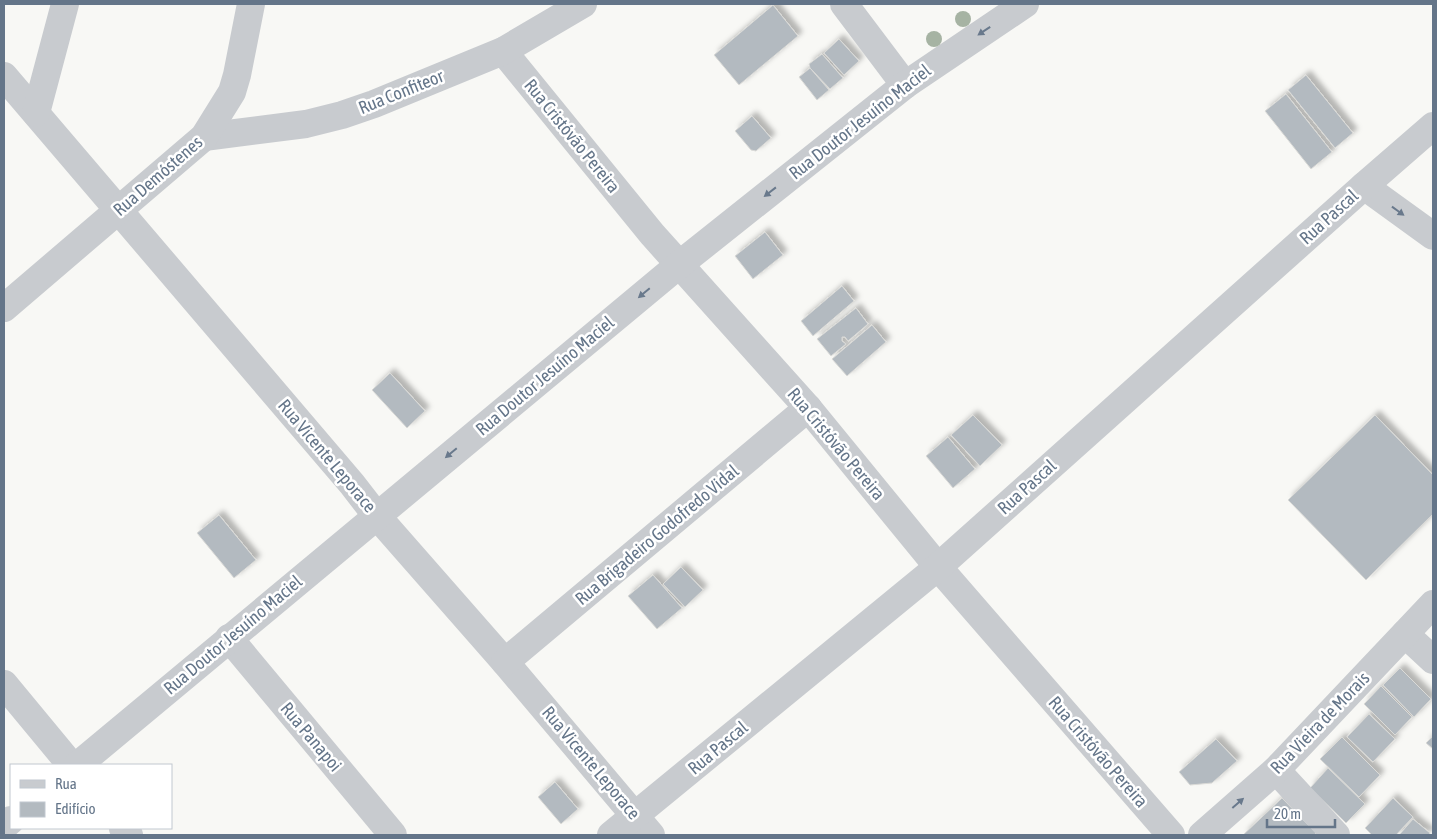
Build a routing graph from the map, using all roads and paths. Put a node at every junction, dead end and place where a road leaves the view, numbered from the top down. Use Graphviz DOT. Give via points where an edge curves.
graph roads {
  1 [pos="65,4"];
  2 [pos="251,4"];
  3 [pos="583,4"];
  4 [pos="844,4"];
  5 [pos="1025,4"];
  6 [pos="503,51"];
  7 [pos="4,76"];
  8 [pos="905,85"];
  9 [pos="36,113"];
  10 [pos="1433,126"];
  11 [pos="204,137"];
  12 [pos="1364,186"];
  13 [pos="120,210"];
  14 [pos="1433,236"];
  15 [pos="680,264"];
  16 [pos="4,308"];
  17 [pos="808,408"];
  18 [pos="376,515"];
  19 [pos="938,567"];
  20 [pos="1433,604"];
  21 [pos="1405,634"];
  22 [pos="229,638"];
  23 [pos="1433,660"];
  24 [pos="505,662"];
  25 [pos="4,684"];
  26 [pos="70,764"];
  27 [pos="79,764"];
  28 [pos="1276,770"];
  29 [pos="643,826"];
  30 [pos="393,835"];
  31 [pos="611,835"];
  32 [pos="1170,835"];
  33 [pos="1202,835"];
  34 [pos="1336,835"];
  1 -- 9 [label="street"];
  2 -- 11 [label="street, Rua Demóstenes" via="232,92"];
  3 -- 6 [label="street, Rua Confiteor"];
  4 -- 8 [label="street"];
  5 -- 8 [label="street, Rua Doutor Jesuíno Maciel, one-way"];
  6 -- 11 [label="street, Rua Confiteor" via="342,115 306,124"];
  6 -- 15 [label="street, Rua Cristóvão Pereira"];
  7 -- 9 [label="street, Rua Vicente Leporace"];
  8 -- 15 [label="street, Rua Doutor Jesuíno Maciel, one-way"];
  9 -- 13 [label="street, Rua Vicente Leporace"];
  10 -- 12 [label="street, Rua Pascal"];
  11 -- 13 [label="street, Rua Demóstenes"];
  12 -- 14 [label="street, one-way"];
  12 -- 19 [label="street, Rua Pascal"];
  13 -- 16 [label="street, Rua Demóstenes"];
  13 -- 18 [label="street, Rua Vicente Leporace"];
  15 -- 17 [label="street, Rua Cristóvão Pereira"];
  15 -- 18 [label="street, Rua Doutor Jesuíno Maciel, one-way"];
  17 -- 19 [label="street, Rua Cristóvão Pereira"];
  17 -- 24 [label="street, Rua Brigadeiro Godofredo Vidal"];
  18 -- 22 [label="street, Rua Doutor Jesuíno Maciel"];
  18 -- 24 [label="street, Rua Vicente Leporace"];
  19 -- 29 [label="street, Rua Pascal"];
  19 -- 32 [label="street, Rua Cristóvão Pereira"];
  20 -- 21 [label="street, Rua Vieira de Morais"];
  21 -- 23 [label="street"];
  21 -- 28 [label="street, Rua Vieira de Morais"];
  22 -- 27 [label="street, Rua Doutor Jesuíno Maciel"];
  22 -- 30 [label="street, Rua Panapoi"];
  24 -- 29 [label="street, Rua Vicente Leporace"];
  25 -- 26 [label="street"];
  33 -- 28 [label="street, Rua Vieira de Morais, one-way"];
  28 -- 34 [label="street"];
  29 -- 31 [label="street, Rua Pascal"];
}
